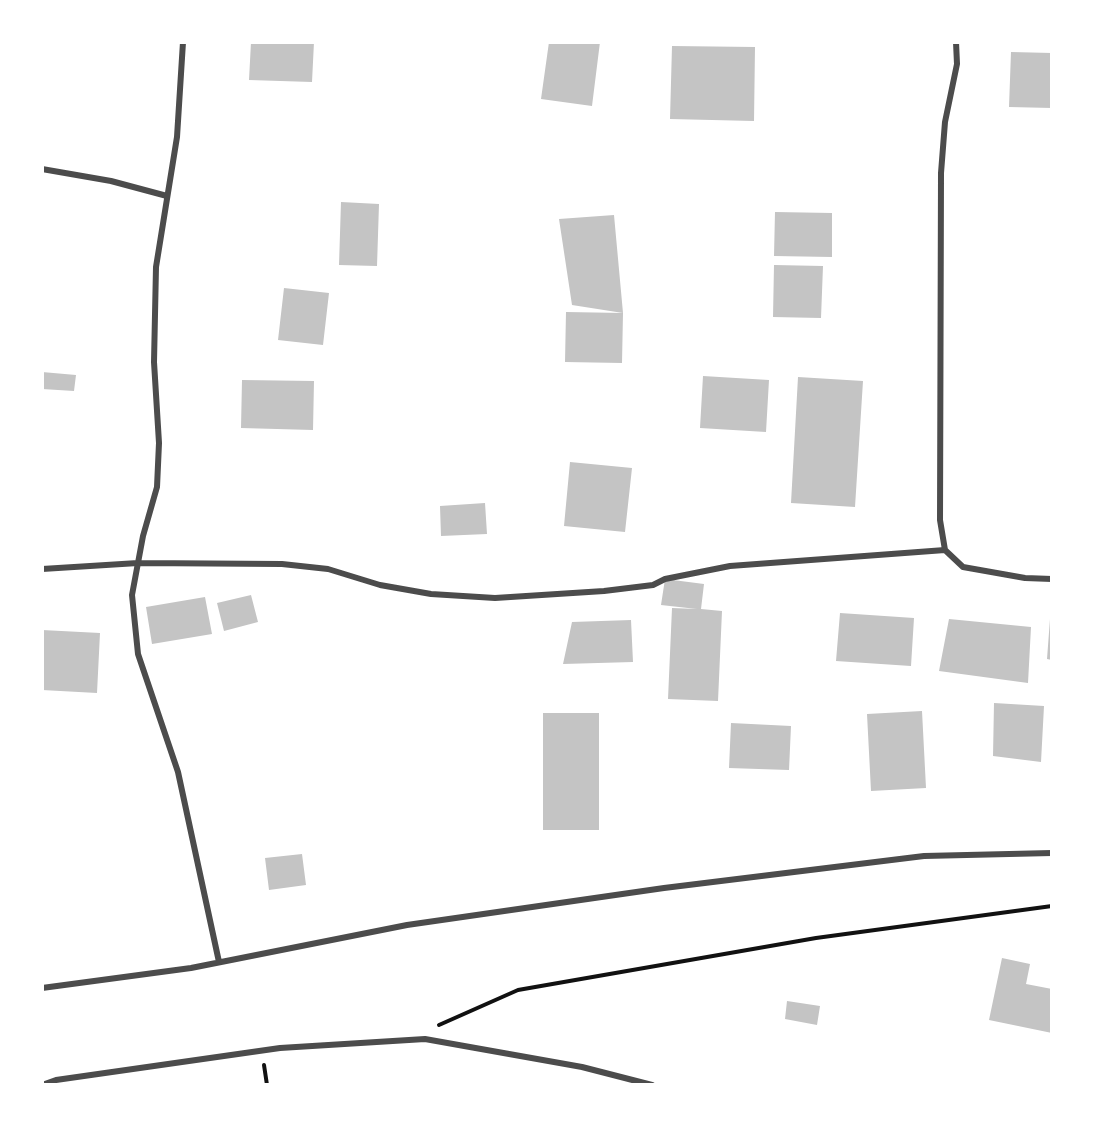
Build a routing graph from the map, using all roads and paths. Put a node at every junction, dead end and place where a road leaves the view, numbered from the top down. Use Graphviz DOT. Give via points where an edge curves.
graph roads {
  1 [pos="183,42"];
  2 [pos="956,42"];
  3 [pos="42,169"];
  4 [pos="167,196"];
  5 [pos="945,550"];
  6 [pos="138,563"];
  7 [pos="42,569"];
  8 [pos="1052,579"];
  9 [pos="1052,853"];
  10 [pos="1052,906"];
  11 [pos="219,962"];
  12 [pos="42,988"];
  13 [pos="432,1028"];
  14 [pos="42,1085"];
  15 [pos="652,1085"];
  1 -- 4 [label="street" via="177,137"];
  2 -- 5 [label="street" via="957,64 945,122 941,173 940,520"];
  3 -- 4 [label="street"];
  4 -- 6 [label="street" via="156,267 157,487"];
  5 -- 6 [label="street" via="730,566 652,585 495,598 431,594 380,585 328,568"];
  5 -- 8 [label="street" via="963,567"];
  6 -- 7 [label="street"];
  6 -- 11 [label="street" via="132,595 138,654 178,772"];
  9 -- 11 [label="street" via="924,856 663,888 407,925"];
  10 -- 13 [label="path" via="816,938 518,990"];
  11 -- 12 [label="street"];
  14 -- 15 [label="street" via="280,1048 425,1039 582,1067"];
}
